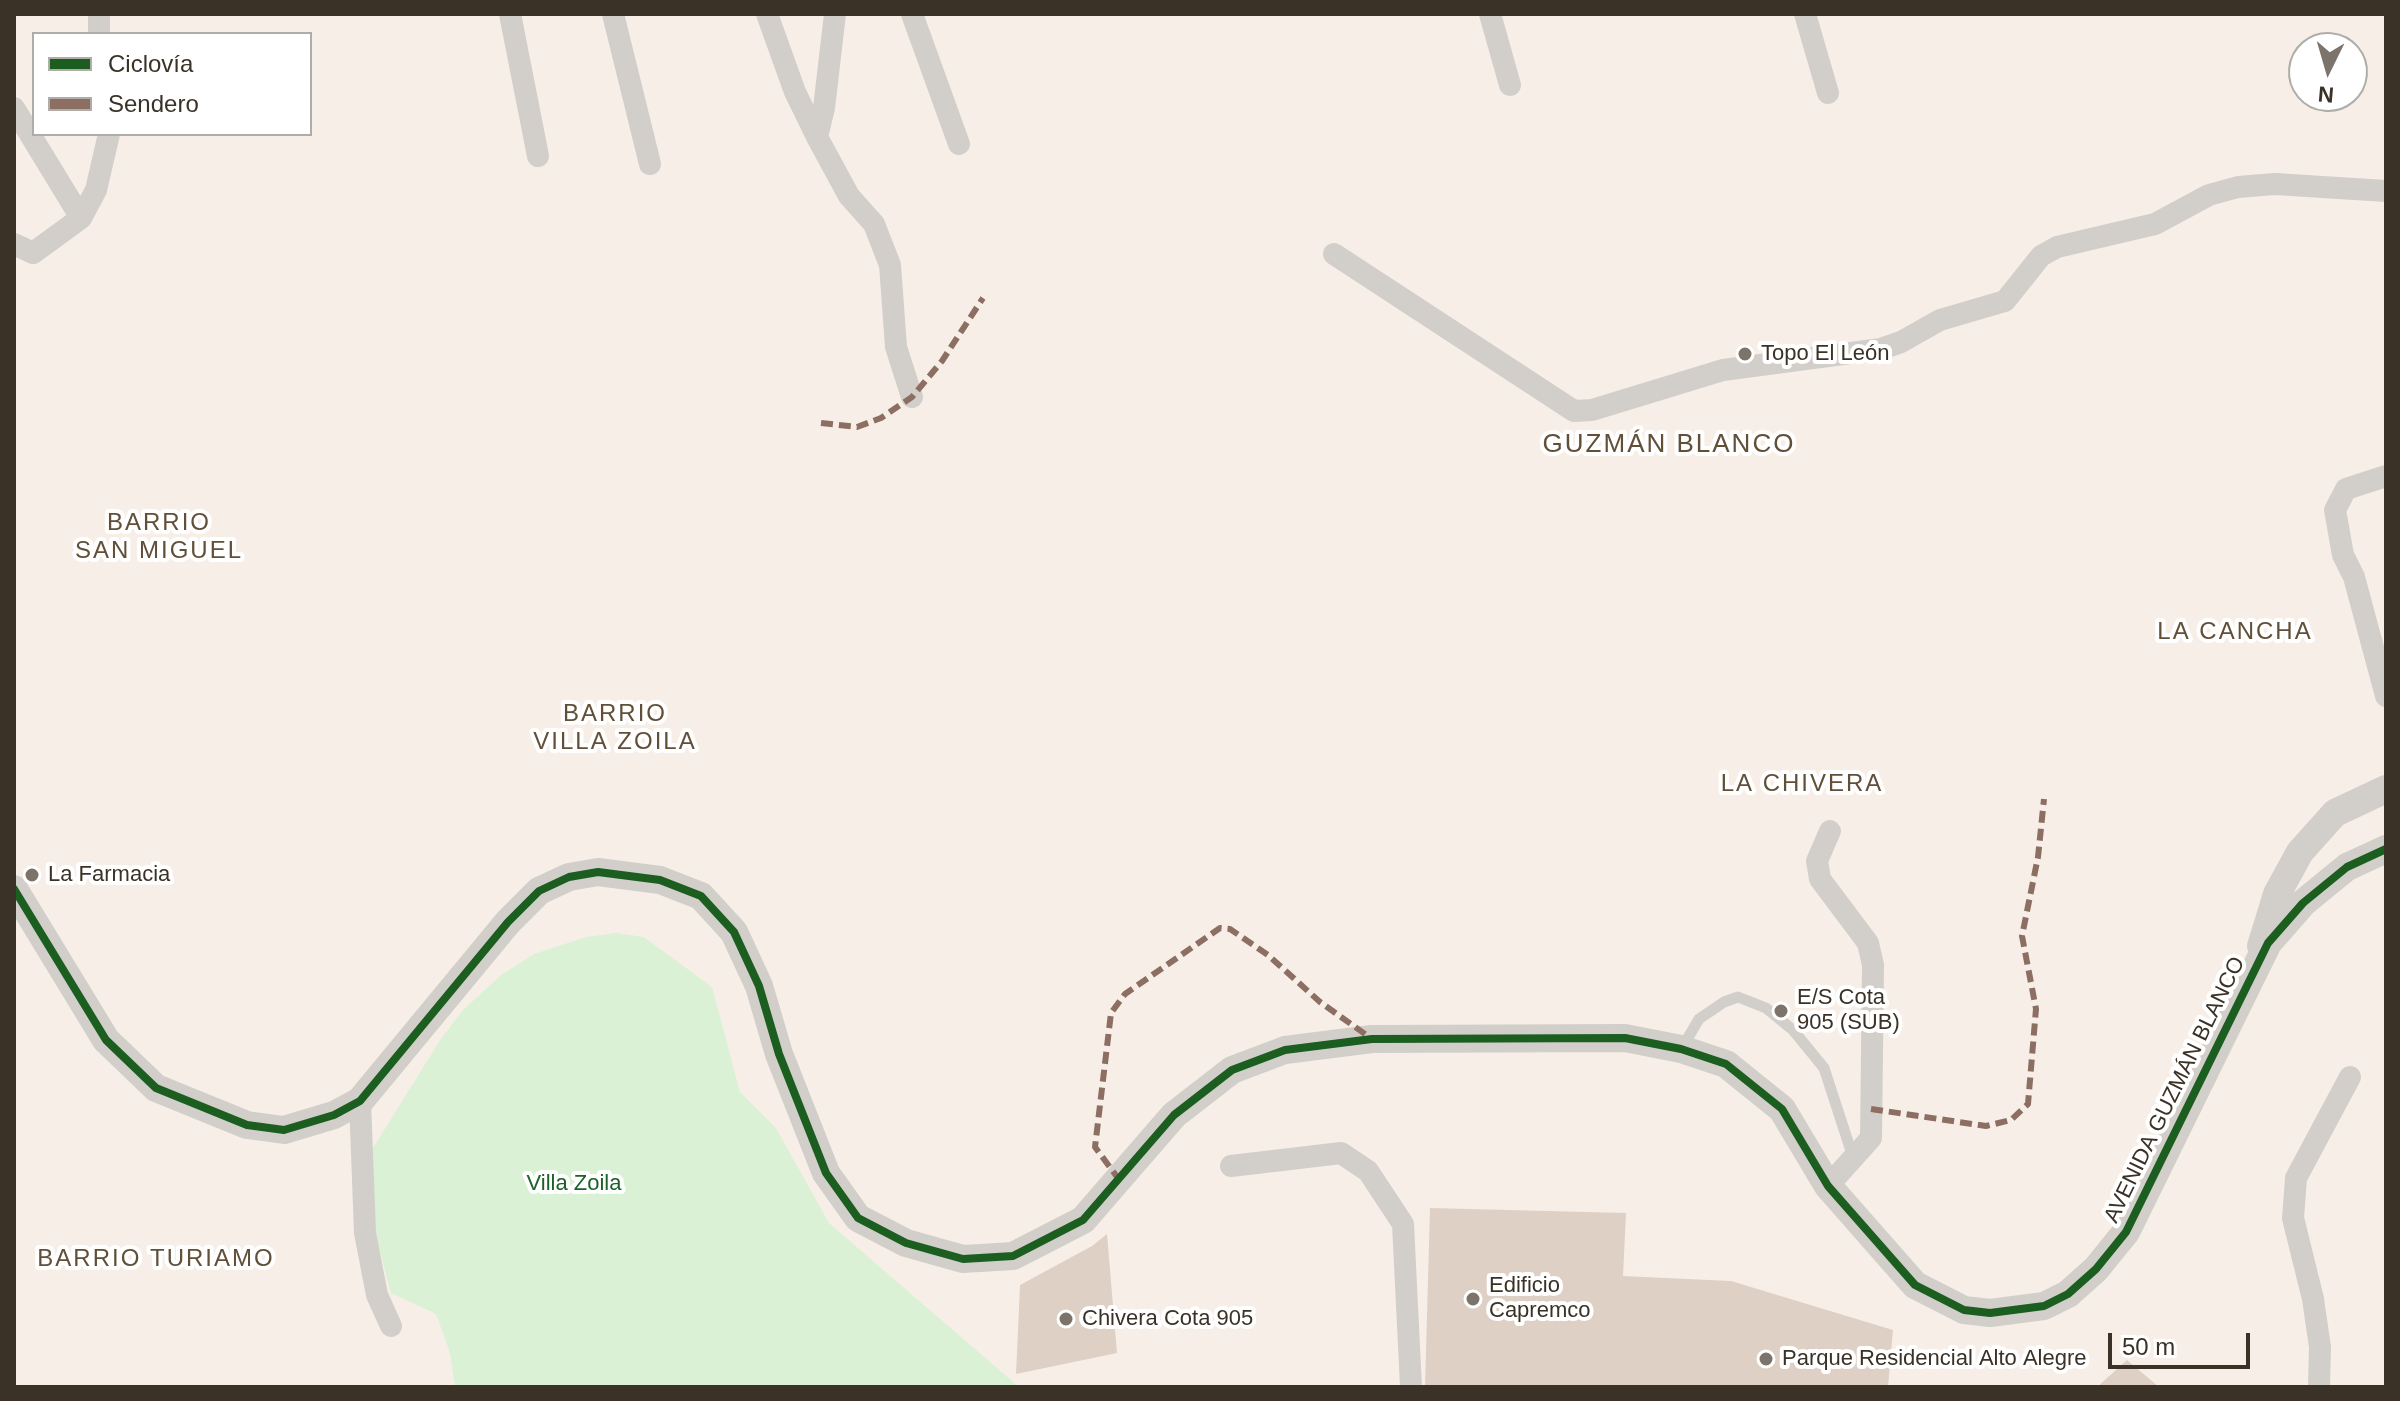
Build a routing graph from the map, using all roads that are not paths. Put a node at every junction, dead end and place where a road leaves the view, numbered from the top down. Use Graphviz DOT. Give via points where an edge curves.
graph roads {
  1 [pos="510,14"];
  2 [pos="613,14"];
  3 [pos="767,14"];
  4 [pos="835,14"];
  5 [pos="912,14"];
  6 [pos="1490,14"];
  7 [pos="1805,14"];
  8 [pos="1510,85"];
  9 [pos="1828,93"];
  10 [pos="14,108"];
  11 [pos="109,136"];
  12 [pos="817,137"];
  13 [pos="959,144"];
  14 [pos="538,156"];
  15 [pos="650,164"];
  16 [pos="2386,191"];
  17 [pos="81,218"];
  18 [pos="14,244"];
  19 [pos="1334,254"];
  20 [pos="912,397"];
  21 [pos="2386,476"];
  22 [pos="2386,696"];
  23 [pos="2386,789"];
  24 [pos="1830,831"];
  25 [pos="2386,849"];
  26 [pos="14,889"];
  27 [pos="2258,964"];
  28 [pos="1681,1049"];
  29 [pos="2350,1077"];
  30 [pos="360,1101"];
  31 [pos="1854,1157"];
  32 [pos="1231,1166"];
  33 [pos="1828,1186"];
  34 [pos="391,1326"];
  35 [pos="1411,1387"];
  36 [pos="2319,1387"];
  1 -- 14 [label="street"];
  2 -- 15 [label="street"];
  3 -- 12 [label="street"];
  4 -- 12 [label="street"];
  5 -- 13 [label="street"];
  6 -- 8 [label="street"];
  7 -- 9 [label="street"];
  10 -- 17 [label="street"];
  11 -- 17 [label="street" via="96,190"];
  12 -- 20 [label="street" via="849,196 874,224 890,265 896,347"];
  16 -- 19 [label="street" via="2238,187 2209,195 2155,224 2057,247 2041,256 2005,301 1940,320 1881,349 1723,370 1592,410 1574,411"];
  17 -- 18 [label="street" via="33,253"];
  21 -- 22 [label="street" via="2346,489 2335,510 2343,555 2354,577"];
  23 -- 27 [label="street, AVENIDA GUZMÁN BLANCO" via="2335,813 2300,852 2277,894"];
  24 -- 31 [label="street" via="1817,861 1820,879 1868,943 1873,965 1871,1138"];
  25 -- 27 [label="street, AVENIDA GUZMÁN BLANCO" via="2347,867 2303,903 2268,943"];
  26 -- 30 [label="street, AVENIDA GUZMÁN BLANCO" via="106,1040 156,1088 247,1125 284,1130"];
  27 -- 33 [label="street, AVENIDA GUZMÁN BLANCO" via="2126,1232 2068,1294 2018,1311 1964,1310 1915,1285"];
  28 -- 30 [label="street, AVENIDA GUZMÁN BLANCO" via="1625,1038 1372,1039 1285,1050 1232,1070 1174,1115 1083,1220 1013,1256 963,1259 906,1243 858,1218 826,1173 779,1054 759,986 734,932 701,896 660,880 598,872 569,877 539,891"];
  28 -- 31 [label="lane" via="1699,1019 1724,1002 1738,997 1766,1008 1793,1030 1824,1068"];
  28 -- 33 [label="street, AVENIDA GUZMÁN BLANCO" via="1726,1064 1782,1109"];
  29 -- 36 [label="street" via="2296,1178 2293,1218 2313,1299"];
  30 -- 34 [label="street" via="365,1233 377,1295"];
  31 -- 33 [label="street"];
  32 -- 35 [label="street" via="1341,1153 1368,1171 1403,1224"];
}
